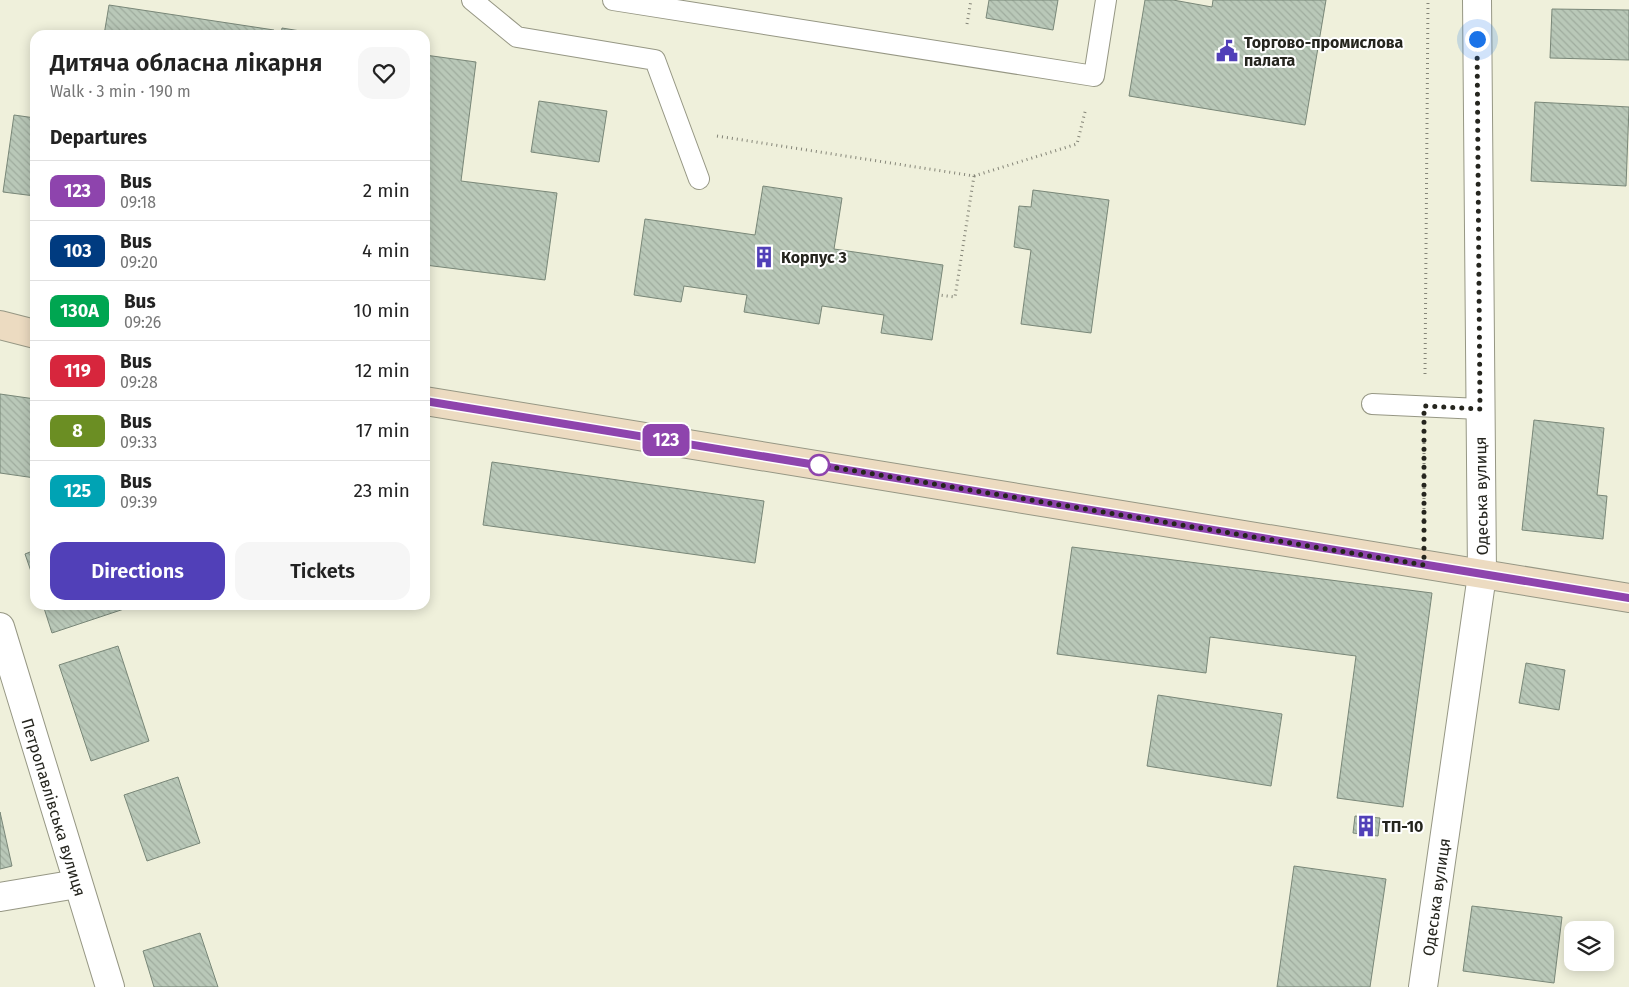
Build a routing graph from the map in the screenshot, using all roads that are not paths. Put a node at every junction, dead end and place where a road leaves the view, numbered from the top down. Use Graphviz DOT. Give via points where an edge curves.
graph roads {
  1 [pos="472,0"];
  2 [pos="614,0"];
  3 [pos="1106,0"];
  4 [pos="1477,0"];
  5 [pos="699,178"];
  6 [pos="0,325"];
  7 [pos="30,333"];
  8 [pos="430,402"];
  9 [pos="1372,404"];
  10 [pos="1480,409"];
  11 [pos="1482,575"];
  12 [pos="1629,598"];
  13 [pos="0,627"];
  14 [pos="77,884"];
  15 [pos="0,897"];
  16 [pos="110,987"];
  17 [pos="1424,987"];
  1 -- 5 [label="lane" via="517,36 655,60"];
  2 -- 3 [label="lane" via="1094,76"];
  4 -- 10 [label="street, Одеська вулиця"];
  6 -- 7 [label="main road"];
  8 -- 11 [label="main road"];
  9 -- 10 [label="lane"];
  10 -- 11 [label="street, Одеська вулиця"];
  11 -- 12 [label="main road"];
  11 -- 17 [label="street, Одеська вулиця"];
  13 -- 14 [label="street, Петропавлівська вулиця"];
  14 -- 15 [label="street"];
  14 -- 16 [label="street, Петропавлівська вулиця"];
}
